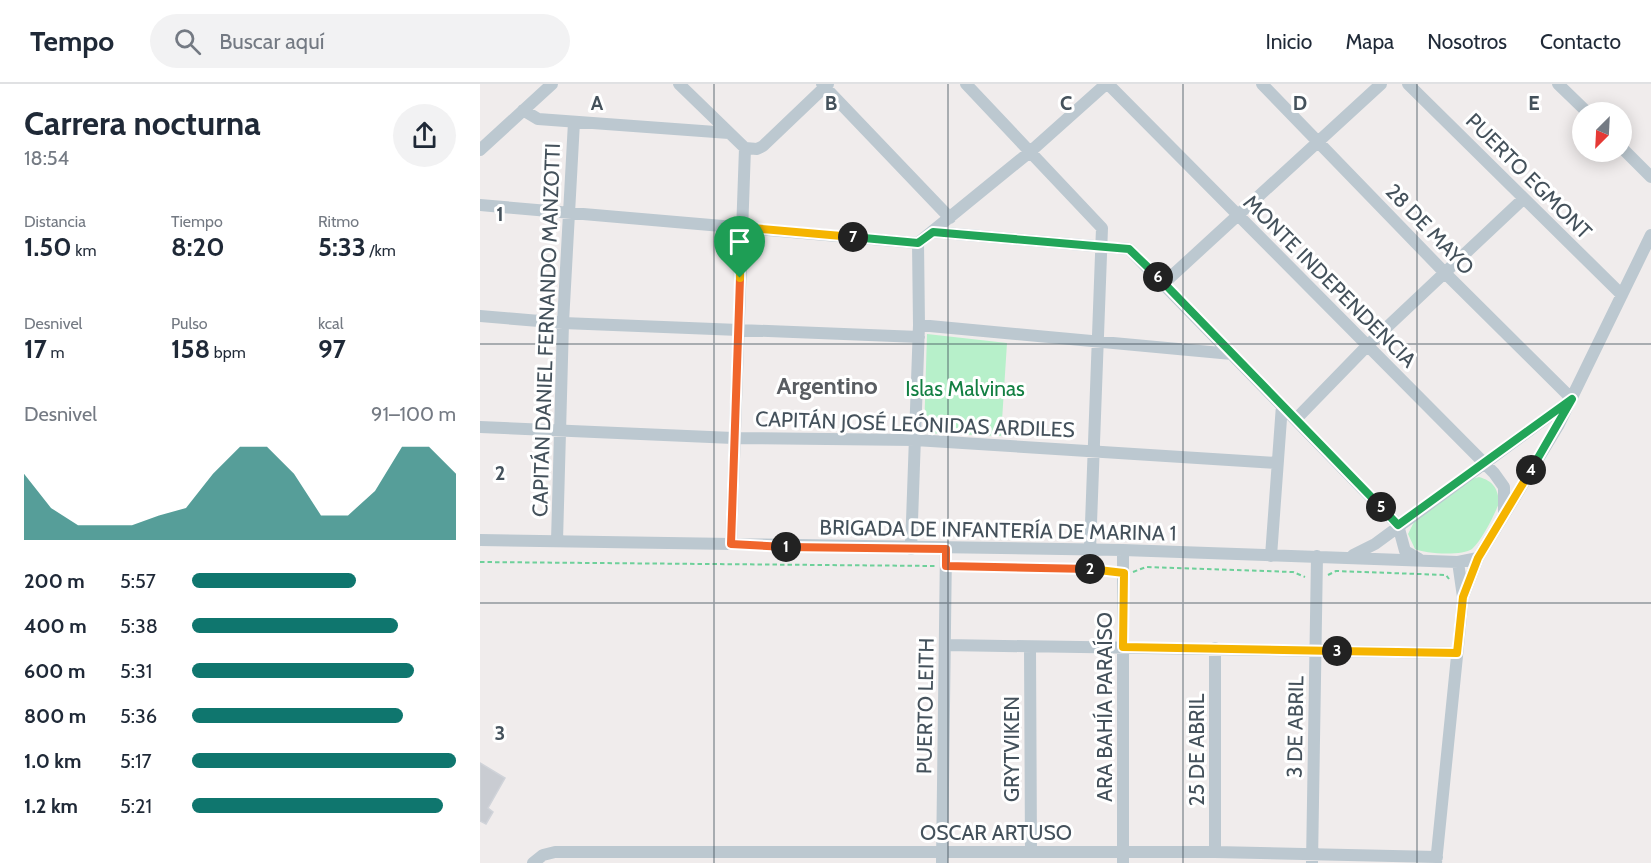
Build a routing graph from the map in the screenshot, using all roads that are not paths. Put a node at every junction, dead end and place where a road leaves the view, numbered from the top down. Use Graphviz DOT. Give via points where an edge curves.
graph roads {
  1 [pos="552,84"];
  2 [pos="679,84"];
  3 [pos="966,84"];
  4 [pos="1107,84"];
  5 [pos="1262,84"];
  6 [pos="1381,84"];
  7 [pos="1408,84"];
  8 [pos="825,85"];
  9 [pos="1561,85"];
  10 [pos="1577,102"];
  11 [pos="524,110"];
  12 [pos="574,122"];
  13 [pos="729,133"];
  14 [pos="1319,142"];
  15 [pos="745,148"];
  16 [pos="480,150"];
  17 [pos="1031,151"];
  18 [pos="1632,158"];
  19 [pos="1651,177"];
  20 [pos="1523,199"];
  21 [pos="480,205"];
  22 [pos="569,214"];
  23 [pos="1239,217"];
  24 [pos="950,218"];
  25 [pos="740,227"];
  26 [pos="933,232"];
  27 [pos="1651,234"];
  28 [pos="918,243"];
  29 [pos="1104,247"];
  30 [pos="1445,273"];
  31 [pos="1164,283"];
  32 [pos="1622,295"];
  33 [pos="480,316"];
  34 [pos="563,323"];
  35 [pos="739,329"];
  36 [pos="919,331"];
  37 [pos="1096,342"];
  38 [pos="1368,345"];
  39 [pos="1232,354"];
  40 [pos="1572,399"];
  41 [pos="1282,405"];
  42 [pos="1297,418"];
  43 [pos="480,427"];
  44 [pos="561,430"];
  45 [pos="733,438"];
  46 [pos="915,440"];
  47 [pos="1092,450"];
  48 [pos="1277,463"];
  49 [pos="1484,463"];
  50 [pos="1504,514"];
  51 [pos="1398,525"];
  52 [pos="480,540"];
  53 [pos="557,541"];
  54 [pos="731,544"];
  55 [pos="910,549"];
  56 [pos="946,549"];
  57 [pos="1089,550"];
  58 [pos="1124,550"];
  59 [pos="1271,556"];
  60 [pos="1317,556"];
  61 [pos="1343,557"];
  62 [pos="1478,558"];
  63 [pos="1422,560"];
  64 [pos="1458,562"];
  65 [pos="1463,597"];
  66 [pos="946,645"];
  67 [pos="1030,647"];
  68 [pos="1123,647"];
  69 [pos="1215,648"];
  70 [pos="1316,651"];
  71 [pos="1457,653"];
  72 [pos="1031,852"];
  73 [pos="1215,852"];
  74 [pos="942,857"];
  75 [pos="1123,857"];
  76 [pos="763,858"];
  77 [pos="1312,858"];
  78 [pos="1436,860"];
  79 [pos="533,863"];
  1 -- 11 [label="street"];
  2 -- 13 [label="street"];
  3 -- 17 [label="street"];
  4 -- 17 [label="street"];
  4 -- 23 [label="street, MONTE INDEPENDENCIA"];
  5 -- 14 [label="street, 28 DE MAYO"];
  6 -- 14 [label="street"];
  7 -- 20 [label="street, PUERTO EGMONT"];
  8 -- 15 [label="street" via="763,146"];
  8 -- 24 [label="street"];
  9 -- 10 [label="street"];
  11 -- 12 [label="street" via="538,119"];
  11 -- 16 [label="street"];
  12 -- 13 [label="street"];
  12 -- 22 [label="street, CAPITÁN DANIEL FERNANDO MANZOTTI"];
  13 -- 15 [label="street"];
  14 -- 23 [label="street"];
  14 -- 30 [label="street, 28 DE MAYO"];
  15 -- 25 [label="street"];
  17 -- 24 [label="street"];
  17 -- 29 [label="street" via="1099,223"];
  18 -- 19 [label="street"];
  20 -- 30 [label="street"];
  20 -- 32 [label="street, PUERTO EGMONT"];
  21 -- 22 [label="street"];
  22 -- 25 [label="street"];
  22 -- 34 [label="street, CAPITÁN DANIEL FERNANDO MANZOTTI"];
  23 -- 31 [label="street"];
  23 -- 38 [label="street, MONTE INDEPENDENCIA"];
  24 -- 26 [label="street"];
  25 -- 28 [label="street"];
  25 -- 35 [label="street"];
  26 -- 28 [label="street"];
  26 -- 29 [label="street"];
  27 -- 32 [label="street"];
  28 -- 36 [label="street"];
  29 -- 31 [label="street" via="1129,249"];
  29 -- 37 [label="street"];
  30 -- 38 [label="street"];
  30 -- 40 [label="street, 28 DE MAYO"];
  31 -- 39 [label="street"];
  32 -- 40 [label="street"];
  33 -- 34 [label="street"];
  34 -- 35 [label="street"];
  34 -- 44 [label="street, CAPITÁN DANIEL FERNANDO MANZOTTI"];
  35 -- 36 [label="street"];
  35 -- 45 [label="street"];
  36 -- 37 [label="street"];
  36 -- 46 [label="street"];
  37 -- 39 [label="street"];
  37 -- 47 [label="street"];
  38 -- 42 [label="street"];
  38 -- 49 [label="street, MONTE INDEPENDENCIA"];
  39 -- 41 [label="street"];
  40 -- 49 [label="street"];
  40 -- 50 [label="street"];
  41 -- 42 [label="street"];
  41 -- 48 [label="street"];
  42 -- 51 [label="street"];
  43 -- 44 [label="street, CAPITÁN JOSÉ LEÓNIDAS ARDILES"];
  44 -- 45 [label="street, CAPITÁN JOSÉ LEÓNIDAS ARDILES"];
  44 -- 53 [label="street, CAPITÁN DANIEL FERNANDO MANZOTTI"];
  45 -- 46 [label="street, CAPITÁN JOSÉ LEÓNIDAS ARDILES"];
  45 -- 54 [label="street"];
  46 -- 47 [label="street, CAPITÁN JOSÉ LEÓNIDAS ARDILES"];
  46 -- 55 [label="street"];
  47 -- 48 [label="street, CAPITÁN JOSÉ LEÓNIDAS ARDILES"];
  47 -- 57 [label="street"];
  48 -- 59 [label="street"];
  49 -- 50 [label="street, MONTE INDEPENDENCIA" via="1504,487"];
  49 -- 51 [label="street"];
  50 -- 62 [label="street"];
  51 -- 61 [label="street" via="1366,551"];
  51 -- 63 [label="street" via="1405,550"];
  52 -- 53 [label="street, BRIGADA DE INFANTERÍA DE MARINA 1"];
  53 -- 54 [label="street, BRIGADA DE INFANTERÍA DE MARINA 1"];
  54 -- 55 [label="street, BRIGADA DE INFANTERÍA DE MARINA 1"];
  55 -- 56 [label="street, BRIGADA DE INFANTERÍA DE MARINA 1"];
  56 -- 57 [label="street, BRIGADA DE INFANTERÍA DE MARINA 1"];
  56 -- 66 [label="street, PUERTO LEITH"];
  57 -- 58 [label="street, BRIGADA DE INFANTERÍA DE MARINA 1"];
  58 -- 59 [label="street, BRIGADA DE INFANTERÍA DE MARINA 1"];
  58 -- 68 [label="street, ARA BAHÍA PARAÍSO"];
  59 -- 60 [label="street, BRIGADA DE INFANTERÍA DE MARINA 1"];
  60 -- 61 [label="street, BRIGADA DE INFANTERÍA DE MARINA 1"];
  60 -- 70 [label="street, 3 DE ABRIL"];
  61 -- 63 [label="street, BRIGADA DE INFANTERÍA DE MARINA 1"];
  62 -- 64 [label="street, BRIGADA DE INFANTERÍA DE MARINA 1"];
  62 -- 65 [label="street"];
  63 -- 64 [label="street, BRIGADA DE INFANTERÍA DE MARINA 1"];
  64 -- 65 [label="street"];
  65 -- 71 [label="street"];
  66 -- 67 [label="street"];
  66 -- 74 [label="street, PUERTO LEITH"];
  67 -- 68 [label="street"];
  67 -- 72 [label="street, GRYTVIKEN"];
  68 -- 69 [label="street"];
  68 -- 75 [label="street, ARA BAHÍA PARAÍSO"];
  69 -- 70 [label="street"];
  69 -- 73 [label="street, 25 DE ABRIL"];
  70 -- 71 [label="street"];
  70 -- 77 [label="street, 3 DE ABRIL"];
  71 -- 78 [label="street"];
  72 -- 74 [label="street, OSCAR ARTUSO"];
  72 -- 75 [label="street, OSCAR ARTUSO"];
  73 -- 75 [label="street, OSCAR ARTUSO"];
  73 -- 77 [label="street, OSCAR ARTUSO"];
  74 -- 76 [label="street, OSCAR ARTUSO"];
  76 -- 79 [label="street, OSCAR ARTUSO" via="555,852"];
  77 -- 78 [label="street, OSCAR ARTUSO"];
}
